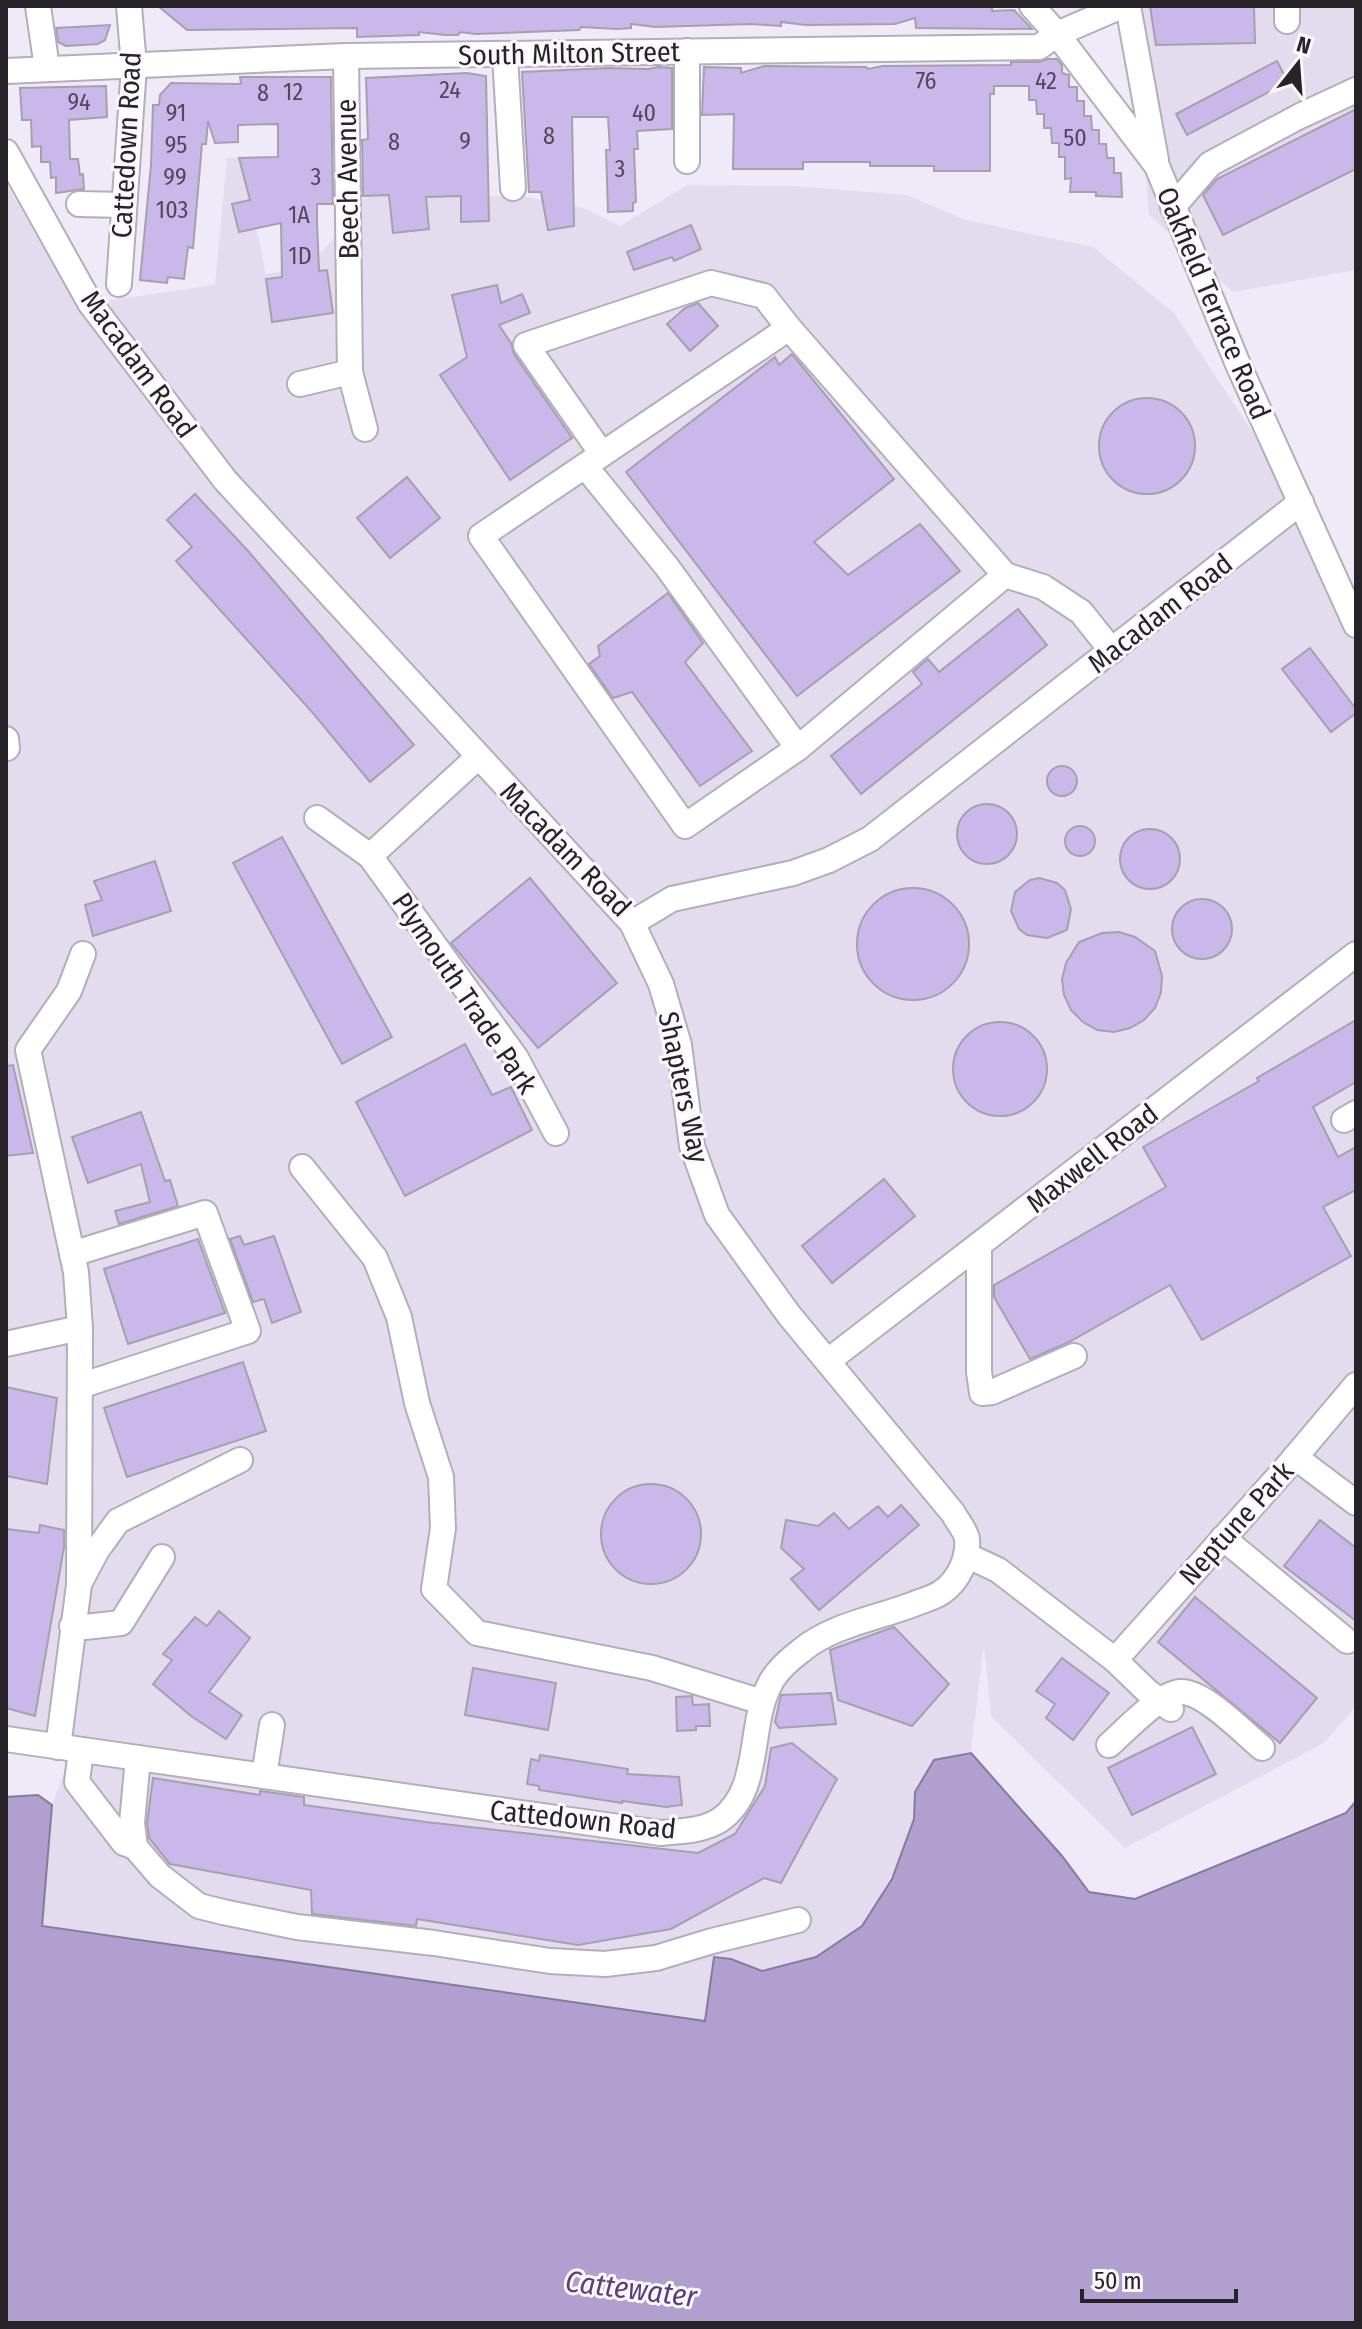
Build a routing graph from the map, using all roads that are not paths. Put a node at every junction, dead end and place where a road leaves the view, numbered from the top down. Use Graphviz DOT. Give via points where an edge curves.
graph roads {
  1 [pos="38,6"];
  2 [pos="129,6"];
  3 [pos="1032,6"];
  4 [pos="1122,6"];
  5 [pos="1128,6"];
  6 [pos="1057,34"];
  7 [pos="687,51"];
  8 [pos="346,56"];
  9 [pos="505,56"];
  10 [pos="134,66"];
  11 [pos="47,68"];
  12 [pos="6,71"];
  13 [pos="1356,90"];
  14 [pos="6,152"];
  15 [pos="687,161"];
  16 [pos="1157,166"];
  17 [pos="513,188"];
  18 [pos="79,204"];
  19 [pos="124,205"];
  20 [pos="1173,207"];
  21 [pos="119,284"];
  22 [pos="789,328"];
  23 [pos="350,372"];
  24 [pos="300,384"];
  25 [pos="365,429"];
  26 [pos="593,460"];
  27 [pos="1301,502"];
  28 [pos="1005,575"];
  29 [pos="1356,625"];
  30 [pos="1112,651"];
  31 [pos="6,739"];
  32 [pos="7,748"];
  33 [pos="798,748"];
  34 [pos="478,757"];
  35 [pos="317,818"];
  36 [pos="370,856"];
  37 [pos="632,923"];
  38 [pos="83,954"];
  39 [pos="1356,954"];
  40 [pos="556,1133"];
  41 [pos="302,1167"];
  42 [pos="979,1245"];
  43 [pos="72,1254"];
  44 [pos="80,1328"];
  45 [pos="6,1344"];
  46 [pos="1074,1356"];
  47 [pos="828,1361"];
  48 [pos="1356,1385"];
  49 [pos="80,1386"];
  50 [pos="1295,1457"];
  51 [pos="240,1460"];
  52 [pos="1356,1503"];
  53 [pos="1223,1538"];
  54 [pos="966,1555"];
  55 [pos="162,1557"];
  56 [pos="79,1585"];
  57 [pos="72,1626"];
  58 [pos="1347,1641"];
  59 [pos="1115,1660"];
  60 [pos="1160,1701"];
  61 [pos="762,1702"];
  62 [pos="272,1725"];
  63 [pos="6,1739"];
  64 [pos="1109,1745"];
  65 [pos="69,1748"];
  66 [pos="1262,1748"];
  67 [pos="138,1758"];
  68 [pos="264,1776"];
  69 [pos="135,1847"];
  70 [pos="798,1920"];
  1 -- 11 [label="street"];
  2 -- 10 [label="street, Cattedown Road"];
  3 -- 6 [label="street, Oakfield Terrace Road"];
  4 -- 6 [label="street, South Milton Street"];
  5 -- 16 [label="street"];
  6 -- 7 [label="street, South Milton Street" via="1039,47"];
  6 -- 16 [label="street, Oakfield Terrace Road"];
  7 -- 9 [label="street, South Milton Street"];
  7 -- 15 [label="street"];
  8 -- 9 [label="street, South Milton Street"];
  8 -- 10 [label="street, South Milton Street"];
  8 -- 23 [label="street, Beech Avenue"];
  9 -- 17 [label="street"];
  10 -- 11 [label="street, South Milton Street"];
  10 -- 19 [label="street, Cattedown Road"];
  11 -- 12 [label="street, South Milton Street"];
  13 -- 20 [label="street" via="1210,164"];
  14 -- 34 [label="street, Macadam Road" via="90,303 225,480"];
  16 -- 20 [label="street, Oakfield Terrace Road"];
  18 -- 19 [label="street"];
  19 -- 21 [label="street, Cattedown Road"];
  20 -- 27 [label="street, Oakfield Terrace Road"];
  22 -- 26 [label="street"];
  22 -- 26 [label="street" via="764,296 711,283 526,345"];
  22 -- 28 [label="street"];
  23 -- 24 [label="street"];
  23 -- 25 [label="street, Beech Avenue"];
  26 -- 33 [label="street"];
  26 -- 33 [label="street" via="481,536 685,826"];
  27 -- 29 [label="street, Oakfield Terrace Road"];
  27 -- 30 [label="street, Macadam Road"];
  28 -- 30 [label="street" via="1043,587 1081,612"];
  28 -- 33 [label="street"];
  30 -- 37 [label="street, Macadam Road" via="870,839 793,873 672,899"];
  31 -- 32 [label="street"];
  34 -- 36 [label="street"];
  34 -- 37 [label="street, Macadam Road"];
  35 -- 36 [label="street, Plymouth Trade Park"];
  36 -- 40 [label="street, Plymouth Trade Park" via="516,1058"];
  37 -- 47 [label="street, Shapters Way" via="661,984 674,1030 692,1146 717,1215"];
  38 -- 43 [label="street" via="69,991 28,1050"];
  39 -- 42 [label="street, Maxwell Road"];
  41 -- 61 [label="street" via="375,1258 399,1317 417,1403 441,1477 443,1528 434,1589 477,1633 652,1668"];
  42 -- 46 [label="street" via="982,1393"];
  42 -- 47 [label="street, Maxwell Road"];
  43 -- 44 [label="street"];
  43 -- 49 [label="street" via="205,1213 248,1331"];
  44 -- 45 [label="street"];
  44 -- 49 [label="street"];
  47 -- 54 [label="street" via="953,1513 967,1537"];
  48 -- 50 [label="street, Neptune Park"];
  49 -- 56 [label="street"];
  50 -- 52 [label="street"];
  50 -- 53 [label="street, Neptune Park"];
  51 -- 56 [label="street" via="118,1521"];
  53 -- 58 [label="street"];
  53 -- 59 [label="street, Neptune Park"];
  54 -- 59 [label="street" via="998,1570"];
  54 -- 61 [label="street, Cattedown Road" via="958,1576 941,1593 805,1647 770,1682"];
  55 -- 57 [label="street" via="121,1623"];
  56 -- 57 [label="street"];
  57 -- 65 [label="street"];
  59 -- 60 [label="street"];
  60 -- 64 [label="street"];
  60 -- 66 [label="street" via="1179,1692 1198,1695"];
  61 -- 68 [label="street, Cattedown Road" via="737,1804 718,1821 693,1830 661,1833"];
  62 -- 68 [label="street"];
  63 -- 65 [label="street, Cattedown Road"];
  65 -- 67 [label="street, Cattedown Road"];
  65 -- 69 [label="street" via="77,1782 124,1843"];
  67 -- 68 [label="street, Cattedown Road"];
  67 -- 69 [label="street"];
  69 -- 70 [label="street" via="160,1876 199,1906 297,1927 550,1961 605,1964 656,1958"];
}
